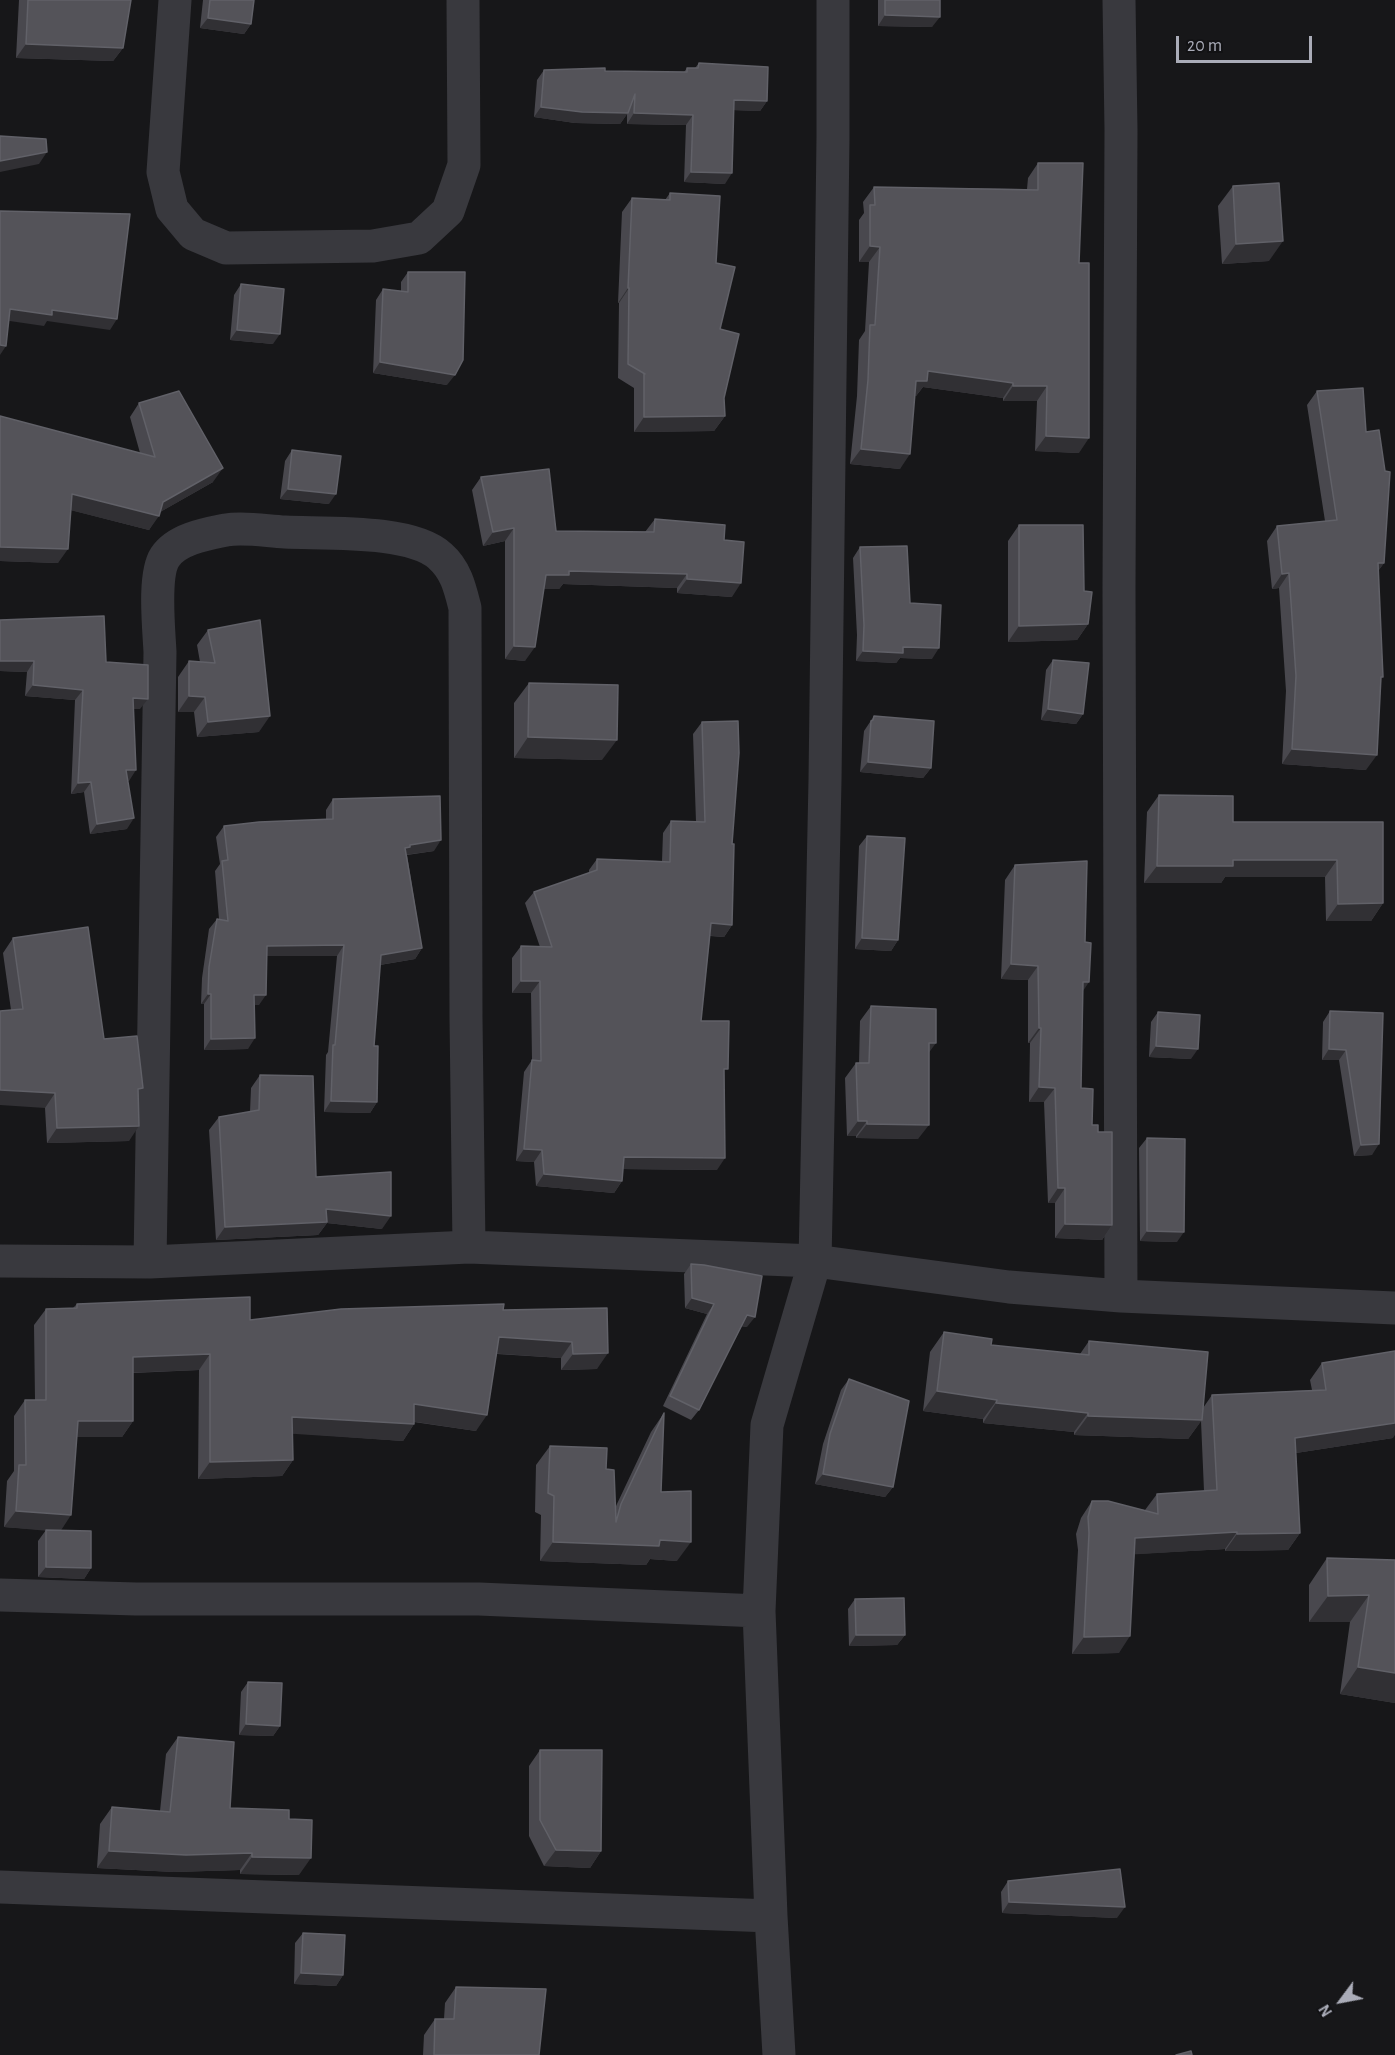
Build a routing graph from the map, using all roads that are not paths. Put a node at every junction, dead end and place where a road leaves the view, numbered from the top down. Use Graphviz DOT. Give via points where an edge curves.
graph roads {
  1 [pos="175,0"];
  2 [pos="463,0"];
  3 [pos="833,0"];
  4 [pos="1119,0"];
  5 [pos="470,1248"];
  6 [pos="0,1261"];
  7 [pos="150,1262"];
  8 [pos="815,1262"];
  9 [pos="1121,1296"];
  10 [pos="1395,1308"];
  11 [pos="0,1595"];
  12 [pos="759,1611"];
  13 [pos="0,1887"];
  14 [pos="771,1916"];
  15 [pos="779,2055"];
  1 -- 2 [label="street" via="163,172 172,209 193,234 226,248 373,246 419,238 448,211 464,165"];
  3 -- 8 [label="street" via="825,780"];
  4 -- 9 [label="street"];
  5 -- 7 [label="street"];
  5 -- 7 [label="street" via="465,608 458,579 440,555 415,543 382,536 229,530 178,545 164,558 158,584"];
  5 -- 8 [label="street"];
  6 -- 7 [label="street"];
  8 -- 9 [label="street" via="1009,1287"];
  8 -- 12 [label="street" via="767,1425"];
  9 -- 10 [label="street"];
  11 -- 12 [label="street" via="478,1599"];
  12 -- 14 [label="street"];
  13 -- 14 [label="street"];
  14 -- 15 [label="street"];
}
